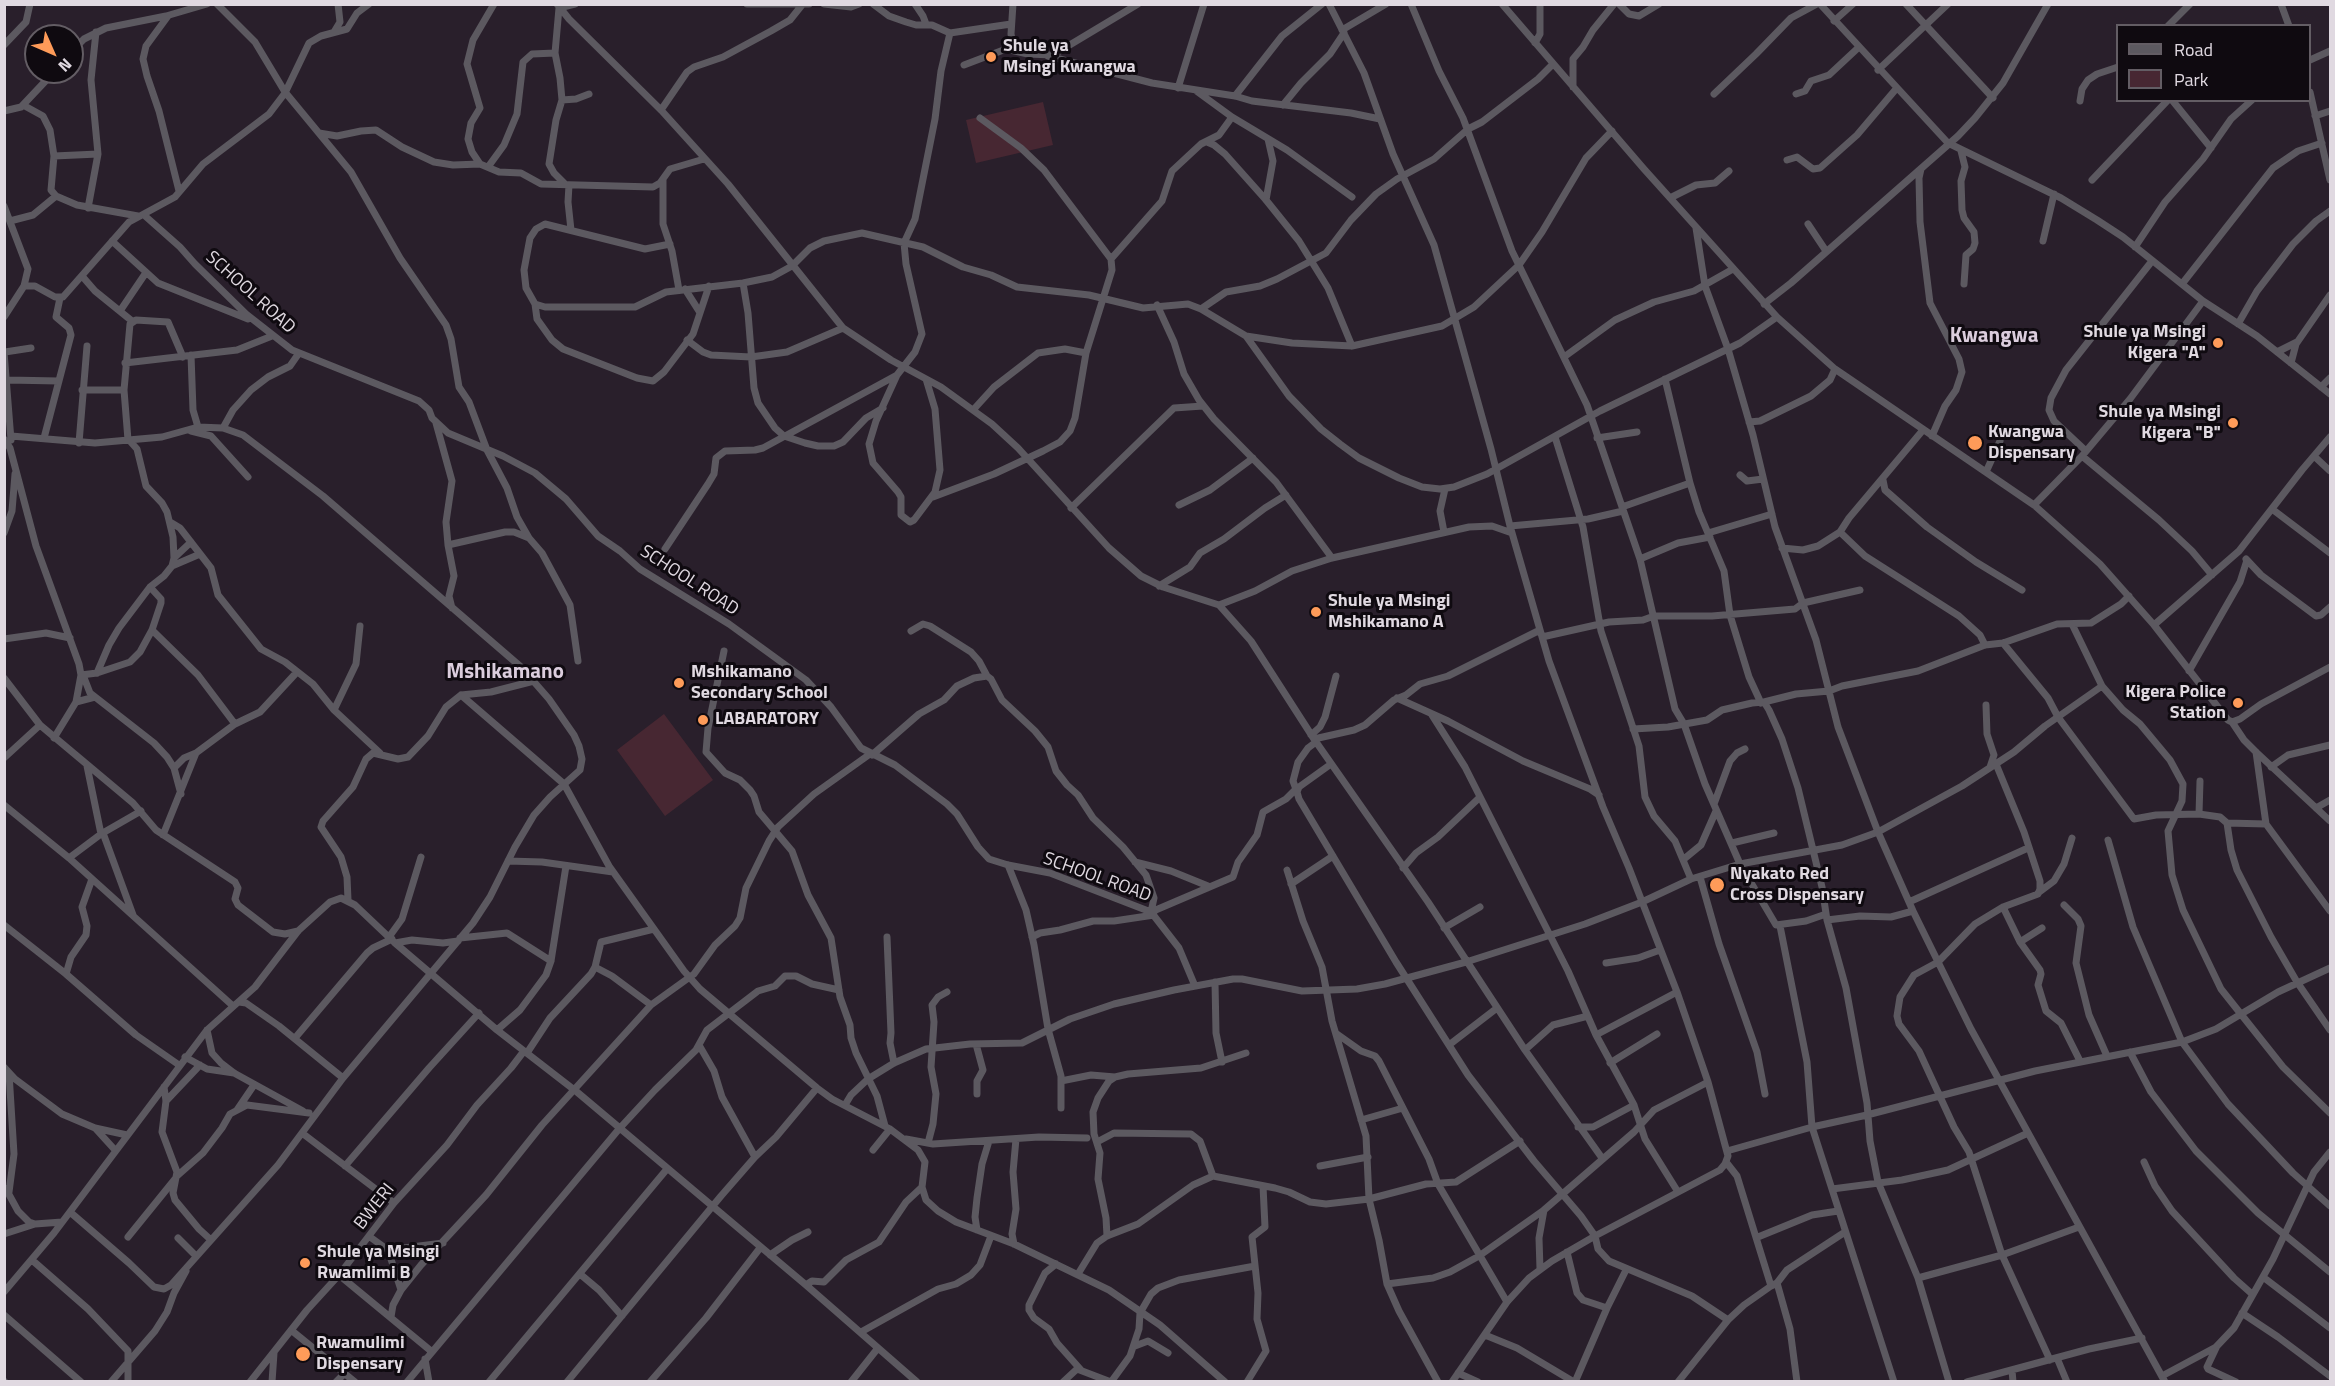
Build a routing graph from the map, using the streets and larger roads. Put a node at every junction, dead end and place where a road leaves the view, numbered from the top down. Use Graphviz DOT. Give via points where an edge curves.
graph roads {
  1 [pos="30,4"];
  2 [pos="207,4"];
  3 [pos="217,4"];
  4 [pos="338,4"];
  5 [pos="369,4"];
  6 [pos="494,4"];
  7 [pos="575,4"];
  8 [pos="747,4"];
  9 [pos="809,4"];
  10 [pos="824,4"];
  11 [pos="873,4"];
  12 [pos="915,4"];
  13 [pos="1012,4"];
  14 [pos="1138,4"];
  15 [pos="1204,4"];
  16 [pos="1322,4"];
  17 [pos="1329,4"];
  18 [pos="1386,4"];
  19 [pos="1411,4"];
  20 [pos="1502,4"];
  21 [pos="1540,4"];
  22 [pos="1614,4"];
  23 [pos="1619,4"];
  24 [pos="1659,4"];
  25 [pos="1819,4"];
  26 [pos="1853,4"];
  27 [pos="1906,4"];
  28 [pos="1948,4"];
  29 [pos="2048,4"];
  30 [pos="2190,4"];
  31 [pos="2281,4"];
  32 [pos="802,5"];
  33 [pos="860,5"];
  34 [pos="195,6"];
  35 [pos="558,6"];
  36 [pos="168,16"];
  37 [pos="1834,21"];
  38 [pos="926,24"];
  39 [pos="1011,24"];
  40 [pos="2171,24"];
  41 [pos="2288,24"];
  42 [pos="1927,27"];
  43 [pos="96,32"];
  44 [pos="334,32"];
  45 [pos="1343,32"];
  46 [pos="950,33"];
  47 [pos="84,39"];
  48 [pos="1535,43"];
  49 [pos="4,45"];
  50 [pos="1858,47"];
  51 [pos="1014,49"];
  52 [pos="2331,51"];
  53 [pos="555,52"];
  54 [pos="1048,56"];
  55 [pos="2311,60"];
  56 [pos="1553,64"];
  57 [pos="964,65"];
  58 [pos="2116,68"];
  59 [pos="1878,70"];
  60 [pos="43,84"];
  61 [pos="1573,87"];
  62 [pos="1178,88"];
  63 [pos="1194,89"];
  64 [pos="1896,89"];
  65 [pos="285,93"];
  66 [pos="589,94"];
  67 [pos="1714,94"];
  68 [pos="1797,94"];
  69 [pos="1235,96"];
  70 [pos="2311,97"];
  71 [pos="1993,98"];
  72 [pos="562,100"];
  73 [pos="2080,101"];
  74 [pos="2168,102"];
  75 [pos="2172,102"];
  76 [pos="2243,104"];
  77 [pos="23,105"];
  78 [pos="1283,105"];
  79 [pos="661,110"];
  80 [pos="4,111"];
  81 [pos="2331,111"];
  82 [pos="2315,116"];
  83 [pos="1232,117"];
  84 [pos="980,118"];
  85 [pos="1380,119"];
  86 [pos="1468,129"];
  87 [pos="1612,131"];
  88 [pos="319,133"];
  89 [pos="1268,139"];
  90 [pos="1207,142"];
  91 [pos="2322,143"];
  92 [pos="1948,144"];
  93 [pos="2211,148"];
  94 [pos="1961,151"];
  95 [pos="98,154"];
  96 [pos="54,156"];
  97 [pos="704,159"];
  98 [pos="1787,160"];
  99 [pos="484,165"];
  100 [pos="1921,166"];
  101 [pos="1729,171"];
  102 [pos="1403,176"];
  103 [pos="2330,178"];
  104 [pos="663,179"];
  105 [pos="2092,180"];
  106 [pos="566,184"];
  107 [pos="179,191"];
  108 [pos="2054,194"];
  109 [pos="56,196"];
  110 [pos="1352,197"];
  111 [pos="1670,198"];
  112 [pos="1266,200"];
  113 [pos="4,206"];
  114 [pos="88,208"];
  115 [pos="2331,211"];
  116 [pos="141,215"];
  117 [pos="10,221"];
  118 [pos="1808,224"];
  119 [pos="1696,228"];
  120 [pos="571,230"];
  121 [pos="112,241"];
  122 [pos="2043,241"];
  123 [pos="904,243"];
  124 [pos="670,244"];
  125 [pos="2135,247"];
  126 [pos="1826,251"];
  127 [pos="1111,259"];
  128 [pos="1313,261"];
  129 [pos="2152,261"];
  130 [pos="1519,265"];
  131 [pos="792,266"];
  132 [pos="1733,269"];
  133 [pos="145,274"];
  134 [pos="82,276"];
  135 [pos="742,283"];
  136 [pos="1964,284"];
  137 [pos="2182,284"];
  138 [pos="24,286"];
  139 [pos="709,286"];
  140 [pos="1705,286"];
  141 [pos="682,289"];
  142 [pos="2331,295"];
  143 [pos="1104,297"];
  144 [pos="60,298"];
  145 [pos="2203,301"];
  146 [pos="535,304"];
  147 [pos="1764,304"];
  148 [pos="1157,305"];
  149 [pos="2328,305"];
  150 [pos="1201,309"];
  151 [pos="699,310"];
  152 [pos="120,311"];
  153 [pos="5,316"];
  154 [pos="1778,317"];
  155 [pos="1455,320"];
  156 [pos="132,321"];
  157 [pos="255,322"];
  158 [pos="2238,324"];
  159 [pos="843,328"];
  160 [pos="272,336"];
  161 [pos="1246,336"];
  162 [pos="687,340"];
  163 [pos="2297,342"];
  164 [pos="87,346"];
  165 [pos="1352,346"];
  166 [pos="31,348"];
  167 [pos="1728,349"];
  168 [pos="4,352"];
  169 [pos="2277,352"];
  170 [pos="299,353"];
  171 [pos="1086,353"];
  172 [pos="191,355"];
  173 [pos="183,357"];
  174 [pos="751,357"];
  175 [pos="1564,357"];
  176 [pos="124,363"];
  177 [pos="2291,363"];
  178 [pos="902,367"];
  179 [pos="1835,369"];
  180 [pos="897,375"];
  181 [pos="2331,378"];
  182 [pos="926,379"];
  183 [pos="8,380"];
  184 [pos="1665,380"];
  185 [pos="59,381"];
  186 [pos="2321,387"];
  187 [pos="82,390"];
  188 [pos="124,390"];
  189 [pos="2331,394"];
  190 [pos="1203,406"];
  191 [pos="883,408"];
  192 [pos="974,409"];
  193 [pos="1590,417"];
  194 [pos="435,422"];
  195 [pos="1749,422"];
  196 [pos="198,427"];
  197 [pos="223,428"];
  198 [pos="185,430"];
  199 [pos="1923,430"];
  200 [pos="1637,432"];
  201 [pos="784,436"];
  202 [pos="1932,436"];
  203 [pos="8,437"];
  204 [pos="1555,437"];
  205 [pos="2331,437"];
  206 [pos="44,438"];
  207 [pos="1597,438"];
  208 [pos="129,440"];
  209 [pos="2000,441"];
  210 [pos="79,443"];
  211 [pos="487,450"];
  212 [pos="2084,453"];
  213 [pos="2314,456"];
  214 [pos="1028,458"];
  215 [pos="1253,459"];
  216 [pos="1496,468"];
  217 [pos="15,469"];
  218 [pos="2331,471"];
  219 [pos="1986,472"];
  220 [pos="1740,475"];
  221 [pos="248,477"];
  222 [pos="1763,479"];
  223 [pos="1883,480"];
  224 [pos="1690,483"];
  225 [pos="1445,489"];
  226 [pos="1286,495"];
  227 [pos="929,500"];
  228 [pos="1179,505"];
  229 [pos="2034,506"];
  230 [pos="1071,508"];
  231 [pos="1623,509"];
  232 [pos="2272,509"];
  233 [pos="1772,514"];
  234 [pos="1580,520"];
  235 [pos="170,522"];
  236 [pos="1511,530"];
  237 [pos="1444,532"];
  238 [pos="1840,532"];
  239 [pos="4,533"];
  240 [pos="1709,535"];
  241 [pos="529,538"];
  242 [pos="191,542"];
  243 [pos="448,545"];
  244 [pos="1782,548"];
  245 [pos="665,549"];
  246 [pos="2240,551"];
  247 [pos="2331,553"];
  248 [pos="200,554"];
  249 [pos="1332,558"];
  250 [pos="1640,559"];
  251 [pos="2247,560"];
  252 [pos="173,562"];
  253 [pos="2212,575"];
  254 [pos="1159,586"];
  255 [pos="150,587"];
  256 [pos="1860,590"];
  257 [pos="2022,590"];
  258 [pos="2129,596"];
  259 [pos="1803,603"];
  260 [pos="1218,605"];
  261 [pos="2331,607"];
  262 [pos="452,608"];
  263 [pos="1730,615"];
  264 [pos="1654,616"];
  265 [pos="2072,624"];
  266 [pos="1600,625"];
  267 [pos="2154,625"];
  268 [pos="360,626"];
  269 [pos="152,630"];
  270 [pos="911,631"];
  271 [pos="1541,634"];
  272 [pos="70,638"];
  273 [pos="4,639"];
  274 [pos="2003,643"];
  275 [pos="1985,645"];
  276 [pos="724,651"];
  277 [pos="578,661"];
  278 [pos="2331,667"];
  279 [pos="2189,671"];
  280 [pos="297,672"];
  281 [pos="97,673"];
  282 [pos="82,675"];
  283 [pos="987,676"];
  284 [pos="1336,676"];
  285 [pos="4,678"];
  286 [pos="534,681"];
  287 [pos="2102,686"];
  288 [pos="1829,691"];
  289 [pos="461,695"];
  290 [pos="95,697"];
  291 [pos="1397,698"];
  292 [pos="76,702"];
  293 [pos="1762,703"];
  294 [pos="1986,705"];
  295 [pos="334,710"];
  296 [pos="1432,715"];
  297 [pos="2058,717"];
  298 [pos="2232,722"];
  299 [pos="235,724"];
  300 [pos="1684,724"];
  301 [pos="40,725"];
  302 [pos="1633,729"];
  303 [pos="54,738"];
  304 [pos="1313,738"];
  305 [pos="2331,746"];
  306 [pos="1745,749"];
  307 [pos="196,753"];
  308 [pos="380,753"];
  309 [pos="2256,753"];
  310 [pos="871,754"];
  311 [pos="4,758"];
  312 [pos="1331,764"];
  313 [pos="87,765"];
  314 [pos="1993,766"];
  315 [pos="2271,767"];
  316 [pos="174,768"];
  317 [pos="2200,781"];
  318 [pos="564,784"];
  319 [pos="1296,791"];
  320 [pos="181,794"];
  321 [pos="1599,795"];
  322 [pos="1479,798"];
  323 [pos="2331,800"];
  324 [pos="4,805"];
  325 [pos="1715,807"];
  326 [pos="2316,808"];
  327 [pos="141,811"];
  328 [pos="2199,813"];
  329 [pos="2174,814"];
  330 [pos="2331,821"];
  331 [pos="2227,823"];
  332 [pos="2266,824"];
  333 [pos="776,830"];
  334 [pos="1878,832"];
  335 [pos="102,833"];
  336 [pos="1774,833"];
  337 [pos="163,835"];
  338 [pos="2072,838"];
  339 [pos="2108,840"];
  340 [pos="1732,843"];
  341 [pos="2028,848"];
  342 [pos="1812,850"];
  343 [pos="1333,856"];
  344 [pos="421,857"];
  345 [pos="69,858"];
  346 [pos="1684,859"];
  347 [pos="508,861"];
  348 [pos="1135,862"];
  349 [pos="1740,864"];
  350 [pos="1008,865"];
  351 [pos="566,866"];
  352 [pos="1403,868"];
  353 [pos="1287,870"];
  354 [pos="614,872"];
  355 [pos="1700,877"];
  356 [pos="93,879"];
  357 [pos="1691,879"];
  358 [pos="1291,884"];
  359 [pos="1208,886"];
  360 [pos="2038,894"];
  361 [pos="348,900"];
  362 [pos="1642,902"];
  363 [pos="1909,902"];
  364 [pos="2064,905"];
  365 [pos="1480,907"];
  366 [pos="2003,907"];
  367 [pos="1913,910"];
  368 [pos="2331,911"];
  369 [pos="1152,914"];
  370 [pos="134,916"];
  371 [pos="1826,917"];
  372 [pos="4,925"];
  373 [pos="1780,926"];
  374 [pos="1444,928"];
  375 [pos="2042,928"];
  376 [pos="654,929"];
  377 [pos="298,931"];
  378 [pos="1549,934"];
  379 [pos="887,937"];
  380 [pos="1032,938"];
  381 [pos="392,939"];
  382 [pos="459,940"];
  383 [pos="2020,942"];
  384 [pos="1660,950"];
  385 [pos="551,961"];
  386 [pos="1466,962"];
  387 [pos="1938,962"];
  388 [pos="1606,963"];
  389 [pos="595,967"];
  390 [pos="2331,968"];
  391 [pos="431,973"];
  392 [pos="66,974"];
  393 [pos="689,978"];
  394 [pos="1408,978"];
  395 [pos="1215,982"];
  396 [pos="2297,982"];
  397 [pos="1195,986"];
  398 [pos="839,990"];
  399 [pos="1325,991"];
  400 [pos="947,992"];
  401 [pos="1677,992"];
  402 [pos="236,1004"];
  403 [pos="651,1005"];
  404 [pos="1497,1008"];
  405 [pos="479,1014"];
  406 [pos="728,1014"];
  407 [pos="2242,1015"];
  408 [pos="1588,1016"];
  409 [pos="1048,1029"];
  410 [pos="207,1030"];
  411 [pos="497,1030"];
  412 [pos="2331,1030"];
  413 [pos="1336,1033"];
  414 [pos="1657,1034"];
  415 [pos="1596,1035"];
  416 [pos="295,1038"];
  417 [pos="2181,1042"];
  418 [pos="976,1044"];
  419 [pos="699,1045"];
  420 [pos="1449,1045"];
  421 [pos="932,1048"];
  422 [pos="1524,1050"];
  423 [pos="525,1052"];
  424 [pos="2130,1052"];
  425 [pos="1246,1053"];
  426 [pos="2107,1056"];
  427 [pos="185,1057"];
  428 [pos="2080,1061"];
  429 [pos="1222,1062"];
  430 [pos="894,1063"];
  431 [pos="1610,1063"];
  432 [pos="179,1065"];
  433 [pos="200,1065"];
  434 [pos="7,1070"];
  435 [pos="234,1073"];
  436 [pos="1115,1077"];
  437 [pos="344,1078"];
  438 [pos="868,1079"];
  439 [pos="1061,1080"];
  440 [pos="1998,1080"];
  441 [pos="1708,1082"];
  442 [pos="254,1085"];
  443 [pos="164,1088"];
  444 [pos="816,1088"];
  445 [pos="575,1090"];
  446 [pos="977,1094"];
  447 [pos="1765,1094"];
  448 [pos="1941,1095"];
  449 [pos="166,1101"];
  450 [pos="845,1105"];
  451 [pos="1634,1105"];
  452 [pos="1061,1108"];
  453 [pos="1403,1108"];
  454 [pos="234,1112"];
  455 [pos="2331,1113"];
  456 [pos="312,1115"];
  457 [pos="1867,1115"];
  458 [pos="1361,1120"];
  459 [pos="1639,1126"];
  460 [pos="1578,1127"];
  461 [pos="1812,1127"];
  462 [pos="95,1128"];
  463 [pos="887,1128"];
  464 [pos="620,1129"];
  465 [pos="303,1133"];
  466 [pos="2028,1133"];
  467 [pos="127,1135"];
  468 [pos="1087,1138"];
  469 [pos="906,1139"];
  470 [pos="1016,1139"];
  471 [pos="989,1140"];
  472 [pos="1520,1141"];
  473 [pos="1096,1142"];
  474 [pos="928,1143"];
  475 [pos="115,1150"];
  476 [pos="873,1150"];
  477 [pos="1727,1151"];
  478 [pos="2331,1152"];
  479 [pos="755,1157"];
  480 [pos="1368,1158"];
  481 [pos="1602,1158"];
  482 [pos="1972,1159"];
  483 [pos="1726,1162"];
  484 [pos="2144,1162"];
  485 [pos="345,1166"];
  486 [pos="1320,1166"];
  487 [pos="667,1169"];
  488 [pos="1214,1176"];
  489 [pos="177,1177"];
  490 [pos="1878,1182"];
  491 [pos="1438,1184"];
  492 [pos="1263,1186"];
  493 [pos="2306,1186"];
  494 [pos="921,1187"];
  495 [pos="1832,1189"];
  496 [pos="7,1190"];
  497 [pos="1678,1192"];
  498 [pos="1563,1193"];
  499 [pos="1369,1199"];
  500 [pos="394,1203"];
  501 [pos="2331,1206"];
  502 [pos="712,1208"];
  503 [pos="1544,1210"];
  504 [pos="1838,1211"];
  505 [pos="70,1212"];
  506 [pos="62,1222"];
  507 [pos="35,1224"];
  508 [pos="2079,1227"];
  509 [pos="199,1229"];
  510 [pos="977,1230"];
  511 [pos="808,1232"];
  512 [pos="1845,1232"];
  513 [pos="4,1234"];
  514 [pos="991,1236"];
  515 [pos="1107,1236"];
  516 [pos="1594,1236"];
  517 [pos="2285,1236"];
  518 [pos="370,1237"];
  519 [pos="1758,1237"];
  520 [pos="128,1238"];
  521 [pos="178,1238"];
  522 [pos="211,1240"];
  523 [pos="443,1243"];
  524 [pos="1014,1244"];
  525 [pos="760,1248"];
  526 [pos="388,1250"];
  527 [pos="1567,1252"];
  528 [pos="198,1254"];
  529 [pos="770,1255"];
  530 [pos="2002,1255"];
  531 [pos="1479,1256"];
  532 [pos="32,1260"];
  533 [pos="1056,1264"];
  534 [pos="188,1266"];
  535 [pos="1256,1266"];
  536 [pos="1540,1269"];
  537 [pos="1626,1270"];
  538 [pos="2331,1272"];
  539 [pos="580,1274"];
  540 [pos="1078,1274"];
  541 [pos="339,1275"];
  542 [pos="2263,1277"];
  543 [pos="1918,1278"];
  544 [pos="1387,1284"];
  545 [pos="1774,1284"];
  546 [pos="806,1285"];
  547 [pos="401,1290"];
  548 [pos="4,1292"];
  549 [pos="2252,1294"];
  550 [pos="1507,1302"];
  551 [pos="393,1305"];
  552 [pos="1607,1308"];
  553 [pos="382,1310"];
  554 [pos="1140,1313"];
  555 [pos="2242,1313"];
  556 [pos="4,1315"];
  557 [pos="622,1316"];
  558 [pos="391,1317"];
  559 [pos="1728,1320"];
  560 [pos="2331,1328"];
  561 [pos="291,1330"];
  562 [pos="861,1332"];
  563 [pos="1485,1335"];
  564 [pos="2142,1338"];
  565 [pos="1135,1346"];
  566 [pos="2216,1347"];
  567 [pos="878,1348"];
  568 [pos="275,1350"];
  569 [pos="431,1351"];
  570 [pos="1168,1353"];
  571 [pos="424,1359"];
  572 [pos="2054,1359"];
  573 [pos="129,1360"];
  574 [pos="1082,1370"];
  575 [pos="2012,1370"];
  576 [pos="859,1371"];
  577 [pos="345,1373"];
  578 [pos="1458,1373"];
  579 [pos="2331,1376"];
  580 [pos="2164,1379"];
  581 [pos="81,1382"];
  582 [pos="111,1382"];
  583 [pos="128,1382"];
  584 [pos="250,1382"];
  585 [pos="272,1382"];
  586 [pos="336,1382"];
  587 [pos="355,1382"];
  588 [pos="407,1382"];
  589 [pos="429,1382"];
  590 [pos="489,1382"];
  591 [pos="567,1382"];
  592 [pos="650,1382"];
  593 [pos="851,1382"];
  594 [pos="861,1382"];
  595 [pos="917,1382"];
  596 [pos="1063,1382"];
  597 [pos="1225,1382"];
  598 [pos="1247,1382"];
  599 [pos="1438,1382"];
  600 [pos="1452,1382"];
  601 [pos="1478,1382"];
  602 [pos="1574,1382"];
  603 [pos="1678,1382"];
  604 [pos="1797,1382"];
  605 [pos="1894,1382"];
  606 [pos="1949,1382"];
  607 [pos="1967,1382"];
  608 [pos="2013,1382"];
  609 [pos="2067,1382"];
  610 [pos="2236,1382"];
  1 -- 49 [label="street" via="26,22"];
  2 -- 34 [label="street"];
  3 -- 65 [label="street" via="255,42"];
  4 -- 44 [label="street" via="340,22"];
  5 -- 44 [label="street" via="347,29"];
  6 -- 99 [label="street" via="473,40 467,64 480,104 468,139 474,158"];
  7 -- 35 [label="street"];
  8 -- 32 [label="street"];
  9 -- 32 [label="street"];
  10 -- 33 [label="street"];
  11 -- 38 [label="street" via="906,22"];
  12 -- 38 [label="street"];
  13 -- 39 [label="street"];
  14 -- 54 [label="street"];
  15 -- 62 [label="street"];
  16 -- 69 [label="street" via="1282,36"];
  17 -- 45 [label="street"];
  18 -- 45 [label="street"];
  19 -- 86 [label="street"];
  20 -- 48 [label="street"];
  21 -- 48 [label="street" via="1540,34"];
  22 -- 61 [label="street" via="1573,59"];
  23 -- 24 [label="street" via="1635,16"];
  25 -- 37 [label="street"];
  25 -- 67 [label="street" via="1791,18"];
  26 -- 37 [label="street"];
  27 -- 42 [label="street"];
  28 -- 42 [label="street"];
  29 -- 71 [label="street"];
  30 -- 40 [label="street"];
  31 -- 41 [label="street"];
  32 -- 79 [label="street" via="790,20 687,72"];
  34 -- 36 [label="street"];
  35 -- 53 [label="street"];
  35 -- 79 [label="street"];
  36 -- 43 [label="street"];
  36 -- 107 [label="street" via="146,46 143,59"];
  37 -- 50 [label="street"];
  38 -- 46 [label="street"];
  39 -- 46 [label="street"];
  39 -- 51 [label="street"];
  42 -- 59 [label="street"];
  42 -- 71 [label="street"];
  43 -- 47 [label="street"];
  43 -- 95 [label="street" via="91,80"];
  44 -- 65 [label="street" via="309,43"];
  45 -- 78 [label="street" via="1330,54"];
  45 -- 85 [label="street"];
  46 -- 123 [label="street" via="915,219"];
  48 -- 56 [label="street"];
  50 -- 59 [label="street"];
  50 -- 68 [label="street" via="1828,75 1811,81 1805,91"];
  51 -- 54 [label="street"];
  51 -- 57 [label="street"];
  52 -- 55 [label="street"];
  53 -- 72 [label="street"];
  53 -- 99 [label="street" via="532,54 523,62 517,114 504,145"];
  54 -- 62 [label="street"];
  56 -- 61 [label="street"];
  56 -- 86 [label="street"];
  58 -- 73 [label="street" via="2088,80"];
  59 -- 64 [label="street"];
  60 -- 77 [label="street"];
  61 -- 87 [label="street"];
  62 -- 63 [label="street"];
  63 -- 69 [label="street"];
  63 -- 83 [label="street"];
  64 -- 92 [label="street"];
  64 -- 98 [label="street" via="1857,135 1820,168 1813,169 1797,157"];
  65 -- 88 [label="street"];
  65 -- 107 [label="street" via="269,114 203,164"];
  66 -- 72 [label="street"];
  69 -- 78 [label="street"];
  70 -- 82 [label="street"];
  71 -- 92 [label="street"];
  72 -- 106 [label="street" via="549,164"];
  74 -- 105 [label="street"];
  75 -- 93 [label="street"];
  76 -- 93 [label="street"];
  77 -- 80 [label="street"];
  77 -- 96 [label="street" via="43,116"];
  78 -- 85 [label="street"];
  79 -- 97 [label="street"];
  81 -- 82 [label="street"];
  82 -- 91 [label="street"];
  83 -- 89 [label="street"];
  83 -- 90 [label="street" via="1219,135"];
  84 -- 127 [label="street" via="1044,170"];
  85 -- 102 [label="street"];
  86 -- 102 [label="street" via="1434,159"];
  86 -- 130 [label="street"];
  87 -- 111 [label="street"];
  87 -- 130 [label="street" via="1586,158"];
  88 -- 99 [label="street" via="337,136 372,129 434,162"];
  88 -- 211 [label="street" via="351,172 400,258 446,326 459,387 469,402"];
  89 -- 110 [label="street"];
  89 -- 112 [label="street" via="1273,161"];
  90 -- 112 [label="street" via="1225,154"];
  90 -- 127 [label="street" via="1172,171 1162,201"];
  91 -- 103 [label="street"];
  91 -- 137 [label="street" via="2273,168"];
  92 -- 94 [label="street"];
  92 -- 100 [label="street"];
  93 -- 125 [label="street" via="2164,202"];
  94 -- 108 [label="street"];
  94 -- 136 [label="street" via="1965,167 1961,181 1962,210 1974,232 1975,243 1966,255"];
  95 -- 96 [label="street"];
  95 -- 114 [label="street"];
  96 -- 109 [label="street" via="51,190"];
  97 -- 104 [label="street" via="670,169"];
  97 -- 131 [label="street" via="740,197"];
  99 -- 106 [label="street" via="502,173 521,172 541,184"];
  100 -- 126 [label="street"];
  100 -- 202 [label="street" via="1920,222 1930,303 1962,372"];
  101 -- 111 [label="street" via="1715,183 1696,185"];
  102 -- 128 [label="street" via="1375,195 1331,249"];
  102 -- 155 [label="street" via="1434,245"];
  104 -- 106 [label="street" via="653,187 642,188"];
  104 -- 124 [label="street" via="662,214"];
  106 -- 120 [label="street"];
  107 -- 116 [label="street"];
  108 -- 122 [label="street"];
  108 -- 125 [label="street"];
  109 -- 114 [label="street"];
  109 -- 117 [label="street" via="33,215"];
  111 -- 119 [label="street"];
  112 -- 128 [label="street"];
  113 -- 117 [label="street"];
  114 -- 116 [label="street"];
  115 -- 158 [label="street" via="2316,220 2293,244"];
  116 -- 121 [label="street"];
  116 -- 157 [label="street, SCHOOL ROAD" via="180,247"];
  117 -- 138 [label="street" via="28,269"];
  118 -- 126 [label="street"];
  119 -- 132 [label="street"];
  119 -- 140 [label="street"];
  120 -- 124 [label="street" via="645,249"];
  120 -- 146 [label="street" via="545,224 530,238 524,270 526,288"];
  121 -- 133 [label="street"];
  121 -- 134 [label="street"];
  123 -- 131 [label="street" via="852,233 810,248"];
  123 -- 143 [label="street" via="923,247 1017,287"];
  123 -- 178 [label="street" via="922,334 915,352"];
  124 -- 141 [label="street"];
  125 -- 129 [label="street"];
  126 -- 147 [label="street"];
  127 -- 143 [label="street"];
  128 -- 150 [label="street" via="1260,285 1226,292"];
  128 -- 165 [label="street"];
  129 -- 137 [label="street"];
  129 -- 212 [label="street" via="2066,370 2051,398 2049,410 2054,421"];
  130 -- 155 [label="street"];
  130 -- 175 [label="street"];
  131 -- 135 [label="street" via="772,277"];
  131 -- 159 [label="street"];
  132 -- 140 [label="street"];
  132 -- 147 [label="street"];
  133 -- 152 [label="street"];
  133 -- 157 [label="street" via="183,295"];
  134 -- 144 [label="street"];
  134 -- 152 [label="street"];
  135 -- 139 [label="street"];
  135 -- 174 [label="street"];
  137 -- 145 [label="street"];
  138 -- 144 [label="street" via="35,286"];
  138 -- 153 [label="street"];
  139 -- 141 [label="street"];
  139 -- 151 [label="street"];
  140 -- 167 [label="street"];
  140 -- 175 [label="street" via="1654,302 1615,320"];
  141 -- 146 [label="street" via="625,308 554,308"];
  141 -- 151 [label="street"];
  142 -- 149 [label="street"];
  143 -- 148 [label="street" via="1137,307"];
  143 -- 171 [label="street"];
  144 -- 185 [label="street" via="56,317 71,330"];
  145 -- 158 [label="street"];
  145 -- 212 [label="street" via="2155,368"];
  146 -- 162 [label="street" via="537,319 563,350 647,381 658,379"];
  147 -- 154 [label="street"];
  148 -- 150 [label="street" via="1188,304"];
  148 -- 190 [label="street" via="1184,374"];
  149 -- 163 [label="street"];
  150 -- 161 [label="street"];
  151 -- 162 [label="street" via="695,329"];
  152 -- 156 [label="street"];
  154 -- 167 [label="street"];
  154 -- 179 [label="street"];
  155 -- 165 [label="street"];
  155 -- 216 [label="street"];
  156 -- 173 [label="street" via="168,322"];
  156 -- 176 [label="street"];
  157 -- 160 [label="street, SCHOOL ROAD"];
  158 -- 169 [label="street"];
  159 -- 174 [label="street" via="787,352"];
  159 -- 178 [label="street"];
  160 -- 170 [label="street, SCHOOL ROAD"];
  160 -- 172 [label="street" via="237,350"];
  161 -- 165 [label="street"];
  161 -- 225 [label="street" via="1284,389 1340,444 1399,478 1422,487"];
  162 -- 174 [label="street" via="711,355"];
  163 -- 169 [label="street"];
  163 -- 177 [label="street"];
  164 -- 187 [label="street"];
  166 -- 168 [label="street"];
  167 -- 184 [label="street"];
  167 -- 195 [label="street"];
  168 -- 183 [label="street"];
  169 -- 177 [label="street"];
  170 -- 194 [label="street, SCHOOL ROAD" via="419,401"];
  170 -- 197 [label="street" via="290,366 251,390"];
  171 -- 192 [label="street" via="1065,349 1038,353 994,387"];
  171 -- 214 [label="street" via="1070,431 1060,442"];
  172 -- 173 [label="street"];
  172 -- 196 [label="street" via="193,410"];
  173 -- 176 [label="street"];
  174 -- 201 [label="street" via="758,403"];
  175 -- 193 [label="street"];
  176 -- 188 [label="street"];
  177 -- 186 [label="street"];
  178 -- 180 [label="street"];
  178 -- 182 [label="street"];
  179 -- 195 [label="street" via="1830,380 1811,396 1760,421"];
  179 -- 199 [label="street"];
  180 -- 191 [label="street"];
  180 -- 201 [label="street"];
  181 -- 186 [label="street"];
  182 -- 192 [label="street"];
  182 -- 227 [label="street" via="935,409 940,470"];
  183 -- 185 [label="street"];
  183 -- 203 [label="street"];
  184 -- 193 [label="street"];
  184 -- 224 [label="street"];
  185 -- 206 [label="street"];
  186 -- 189 [label="street"];
  187 -- 188 [label="street"];
  187 -- 210 [label="street"];
  188 -- 208 [label="street"];
  190 -- 215 [label="street"];
  190 -- 230 [label="street" via="1175,407"];
  191 -- 201 [label="street" via="866,418 839,445 818,446"];
  191 -- 227 [label="street" via="870,438 873,463 901,497 901,515 907,521 914,520"];
  192 -- 214 [label="street"];
  193 -- 204 [label="street"];
  193 -- 207 [label="street"];
  194 -- 211 [label="street, SCHOOL ROAD" via="448,433"];
  194 -- 243 [label="street" via="452,481 446,522"];
  195 -- 222 [label="street"];
  196 -- 197 [label="street"];
  196 -- 198 [label="street"];
  197 -- 262 [label="street" via="243,435 299,476"];
  198 -- 208 [label="street"];
  198 -- 221 [label="street" via="212,436"];
  199 -- 202 [label="street"];
  199 -- 223 [label="street"];
  200 -- 207 [label="street"];
  201 -- 245 [label="street" via="763,448 725,451 716,458 714,474"];
  202 -- 219 [label="street"];
  203 -- 206 [label="street"];
  203 -- 217 [label="street"];
  204 -- 216 [label="street"];
  204 -- 234 [label="street"];
  205 -- 213 [label="street"];
  206 -- 210 [label="street"];
  207 -- 231 [label="street"];
  208 -- 210 [label="street"];
  208 -- 235 [label="street" via="137,449 146,486 162,503"];
  209 -- 219 [label="street"];
  211 -- 241 [label="street"];
  211 -- 310 [label="street, SCHOOL ROAD" via="535,473 566,499 598,536 640,569 729,624 806,680 861,748"];
  212 -- 229 [label="street"];
  212 -- 253 [label="street" via="2192,551"];
  213 -- 218 [label="street"];
  213 -- 232 [label="street"];
  214 -- 227 [label="street"];
  214 -- 230 [label="street"];
  215 -- 226 [label="street"];
  215 -- 228 [label="street" via="1210,490"];
  216 -- 225 [label="street"];
  216 -- 236 [label="street"];
  217 -- 239 [label="street" via="12,511"];
  217 -- 272 [label="street" via="36,546"];
  219 -- 229 [label="street"];
  220 -- 222 [label="street" via="1747,481"];
  222 -- 233 [label="street"];
  223 -- 238 [label="street"];
  223 -- 257 [label="street" via="1885,490 1927,527"];
  224 -- 231 [label="street"];
  224 -- 240 [label="street"];
  225 -- 237 [label="street" via="1440,512"];
  226 -- 249 [label="street"];
  226 -- 254 [label="street"];
  229 -- 258 [label="street" via="2100,564"];
  230 -- 254 [label="street" via="1122,560"];
  231 -- 234 [label="street"];
  231 -- 250 [label="street"];
  232 -- 246 [label="street"];
  232 -- 247 [label="street"];
  233 -- 240 [label="street"];
  233 -- 244 [label="street"];
  234 -- 236 [label="street"];
  234 -- 266 [label="street"];
  235 -- 242 [label="street"];
  235 -- 252 [label="street"];
  236 -- 237 [label="street" via="1479,526"];
  236 -- 271 [label="street"];
  237 -- 249 [label="street"];
  238 -- 244 [label="street" via="1818,546 1803,550"];
  238 -- 275 [label="street" via="1865,556 1959,616"];
  240 -- 250 [label="street"];
  240 -- 263 [label="street" via="1724,571"];
  241 -- 243 [label="street" via="505,532"];
  241 -- 277 [label="street" via="542,553 570,605"];
  242 -- 248 [label="street"];
  242 -- 252 [label="street"];
  243 -- 262 [label="street" via="454,576 449,596"];
  244 -- 259 [label="street"];
  246 -- 251 [label="street"];
  246 -- 253 [label="street"];
  248 -- 252 [label="street"];
  248 -- 280 [label="street" via="214,575 218,595 261,649"];
  249 -- 260 [label="street" via="1292,571"];
  250 -- 264 [label="street"];
  251 -- 261 [label="street" via="2261,575 2316,615"];
  251 -- 279 [label="street" via="2240,582"];
  252 -- 255 [label="street"];
  253 -- 267 [label="street"];
  254 -- 260 [label="street"];
  255 -- 269 [label="street" via="161,601"];
  255 -- 281 [label="street" via="119,628"];
  256 -- 259 [label="street"];
  258 -- 265 [label="street" via="2091,623"];
  258 -- 267 [label="street"];
  259 -- 263 [label="street" via="1795,609"];
  259 -- 288 [label="street"];
  260 -- 304 [label="street" via="1251,641"];
  262 -- 286 [label="street"];
  263 -- 264 [label="street"];
  263 -- 293 [label="street" via="1749,677"];
  264 -- 266 [label="street"];
  264 -- 300 [label="street" via="1676,710"];
  265 -- 274 [label="street" via="2041,628"];
  265 -- 287 [label="street"];
  266 -- 271 [label="street"];
  266 -- 302 [label="street"];
  267 -- 279 [label="street"];
  268 -- 295 [label="street" via="356,664"];
  269 -- 281 [label="street" via="130,662"];
  269 -- 299 [label="street" via="198,675"];
  270 -- 283 [label="street" via="923,624 930,626 971,652"];
  271 -- 291 [label="street" via="1448,676 1420,684"];
  271 -- 321 [label="street"];
  272 -- 273 [label="street" via="46,633"];
  272 -- 282 [label="street"];
  274 -- 275 [label="street"];
  274 -- 297 [label="street" via="2048,698"];
  275 -- 288 [label="street" via="1918,671"];
  276 -- 333 [label="street" via="706,752 725,773 750,789 759,812"];
  278 -- 298 [label="street"];
  279 -- 298 [label="street"];
  280 -- 295 [label="street" via="314,684"];
  280 -- 299 [label="street" via="260,712"];
  281 -- 282 [label="street"];
  282 -- 290 [label="street"];
  282 -- 292 [label="street"];
  283 -- 310 [label="street" via="957,686 945,700 919,714"];
  283 -- 348 [label="street" via="1002,700 1048,747 1062,779 1093,818"];
  284 -- 304 [label="street" via="1325,717"];
  285 -- 301 [label="street"];
  286 -- 289 [label="street"];
  286 -- 318 [label="street" via="579,746 580,770"];
  287 -- 297 [label="street"];
  287 -- 329 [label="street" via="2170,760 2184,792"];
  288 -- 293 [label="street"];
  288 -- 334 [label="street" via="1838,727"];
  289 -- 308 [label="street" via="446,707 428,736 408,757 392,758"];
  289 -- 318 [label="street"];
  290 -- 292 [label="street"];
  290 -- 316 [label="street" via="154,743"];
  291 -- 296 [label="street"];
  291 -- 304 [label="street" via="1365,725"];
  292 -- 303 [label="street"];
  293 -- 300 [label="street" via="1722,710 1707,720"];
  293 -- 342 [label="street" via="1791,764"];
  294 -- 314 [label="street"];
  295 -- 308 [label="street"];
  296 -- 321 [label="street"];
  296 -- 322 [label="street" via="1461,760"];
  297 -- 314 [label="street"];
  297 -- 329 [label="street" via="2134,819"];
  298 -- 309 [label="street"];
  299 -- 307 [label="street"];
  300 -- 302 [label="street"];
  300 -- 325 [label="street"];
  301 -- 303 [label="street"];
  301 -- 311 [label="street"];
  302 -- 346 [label="street" via="1648,804"];
  303 -- 313 [label="street"];
  304 -- 312 [label="street"];
  304 -- 319 [label="street" via="1298,762 1293,781"];
  305 -- 315 [label="street" via="2288,755"];
  306 -- 325 [label="street" via="1730,760"];
  307 -- 316 [label="street"];
  307 -- 320 [label="street"];
  308 -- 361 [label="street" via="366,759 353,787 321,827 341,857"];
  309 -- 315 [label="street"];
  309 -- 332 [label="street"];
  310 -- 333 [label="street" via="814,794"];
  310 -- 350 [label="street, SCHOOL ROAD" via="895,765 942,800 957,814 989,859"];
  312 -- 319 [label="street"];
  312 -- 352 [label="street"];
  313 -- 327 [label="street"];
  313 -- 335 [label="street"];
  314 -- 334 [label="street"];
  314 -- 341 [label="street"];
  315 -- 326 [label="street"];
  316 -- 320 [label="street"];
  317 -- 328 [label="street"];
  318 -- 347 [label="street" via="534,815"];
  318 -- 354 [label="street"];
  319 -- 343 [label="street"];
  319 -- 359 [label="street" via="1263,812 1257,835 1238,862 1235,875"];
  320 -- 337 [label="street"];
  321 -- 362 [label="street"];
  322 -- 352 [label="street"];
  322 -- 378 [label="street"];
  323 -- 326 [label="street"];
  324 -- 345 [label="street"];
  325 -- 340 [label="street"];
  325 -- 346 [label="street" via="1701,845"];
  326 -- 330 [label="street"];
  327 -- 335 [label="street"];
  327 -- 337 [label="street"];
  328 -- 329 [label="street"];
  328 -- 331 [label="street" via="2220,817"];
  329 -- 407 [label="street" via="2168,841 2179,899 2221,989"];
  331 -- 332 [label="street"];
  331 -- 396 [label="street" via="2237,870"];
  332 -- 368 [label="street"];
  333 -- 393 [label="street" via="746,888 737,924"];
  333 -- 398 [label="street" via="792,851 808,895 831,938"];
  334 -- 342 [label="street" via="1842,845"];
  334 -- 363 [label="street"];
  335 -- 345 [label="street"];
  335 -- 370 [label="street"];
  336 -- 340 [label="street"];
  337 -- 377 [label="street" via="235,882 236,903 269,930 278,934"];
  338 -- 360 [label="street" via="2054,881"];
  339 -- 417 [label="street" via="2133,927"];
  340 -- 349 [label="street"];
  341 -- 360 [label="street" via="2040,881"];
  341 -- 363 [label="street"];
  342 -- 349 [label="street"];
  342 -- 371 [label="street"];
  343 -- 358 [label="street"];
  343 -- 394 [label="street"];
  344 -- 381 [label="street"];
  345 -- 356 [label="street"];
  346 -- 357 [label="street"];
  347 -- 351 [label="street"];
  347 -- 382 [label="street" via="490,897"];
  348 -- 359 [label="street"];
  348 -- 369 [label="street" via="1151,886"];
  349 -- 355 [label="street"];
  349 -- 373 [label="street" via="1772,921"];
  350 -- 369 [label="street, SCHOOL ROAD" via="1050,873"];
  350 -- 380 [label="street" via="1026,910"];
  351 -- 354 [label="street"];
  351 -- 385 [label="street"];
  352 -- 374 [label="street"];
  353 -- 358 [label="street"];
  354 -- 376 [label="street"];
  355 -- 357 [label="street"];
  355 -- 447 [label="street" via="1757,1052"];
  356 -- 370 [label="street"];
  356 -- 392 [label="street" via="82,902 86,935 71,957"];
  357 -- 362 [label="street"];
  358 -- 399 [label="street" via="1318,956"];
  359 -- 369 [label="street"];
  360 -- 366 [label="street"];
  361 -- 377 [label="street" via="330,902"];
  361 -- 381 [label="street"];
  362 -- 378 [label="street"];
  362 -- 384 [label="street"];
  363 -- 367 [label="street"];
  364 -- 426 [label="street" via="2081,927 2076,963 2089,1015"];
  365 -- 374 [label="street"];
  366 -- 383 [label="street"];
  366 -- 387 [label="street" via="1975,924"];
  367 -- 371 [label="street" via="1891,917"];
  367 -- 387 [label="street"];
  369 -- 380 [label="street" via="1088,922"];
  369 -- 397 [label="street, SCHOOL ROAD" via="1179,948"];
  370 -- 402 [label="street"];
  371 -- 373 [label="street"];
  371 -- 457 [label="street" via="1846,988"];
  372 -- 392 [label="street"];
  373 -- 461 [label="street" via="1807,1062"];
  374 -- 386 [label="street"];
  375 -- 383 [label="street"];
  376 -- 389 [label="street" via="601,942"];
  376 -- 393 [label="street"];
  377 -- 402 [label="street" via="261,980"];
  378 -- 386 [label="street"];
  378 -- 408 [label="street"];
  379 -- 430 [label="street"];
  380 -- 409 [label="street"];
  381 -- 382 [label="street" via="443,943"];
  381 -- 391 [label="street"];
  381 -- 416 [label="street" via="367,953"];
  382 -- 385 [label="street" via="507,933"];
  382 -- 391 [label="street"];
  383 -- 428 [label="street" via="2040,970 2038,985 2046,1011 2061,1023"];
  384 -- 388 [label="street"];
  384 -- 401 [label="street"];
  385 -- 411 [label="street" via="527,1002"];
  386 -- 394 [label="street"];
  386 -- 404 [label="street"];
  387 -- 440 [label="street"];
  387 -- 448 [label="street" via="1908,981 1897,1016"];
  389 -- 403 [label="street"];
  389 -- 423 [label="street, BWERI"];
  390 -- 396 [label="street"];
  391 -- 405 [label="street"];
  391 -- 437 [label="street"];
  392 -- 432 [label="street" via="136,1035"];
  393 -- 403 [label="street"];
  393 -- 406 [label="street"];
  394 -- 399 [label="street"];
  394 -- 420 [label="street"];
  395 -- 397 [label="street"];
  395 -- 399 [label="street" via="1242,979 1280,988"];
  395 -- 429 [label="street" via="1216,1033"];
  396 -- 407 [label="street"];
  396 -- 412 [label="street"];
  397 -- 409 [label="street" via="1114,1004"];
  398 -- 406 [label="street" via="785,976"];
  398 -- 438 [label="street" via="852,1044"];
  399 -- 413 [label="street"];
  400 -- 421 [label="street" via="932,1004"];
  401 -- 415 [label="street"];
  401 -- 441 [label="street"];
  402 -- 410 [label="street"];
  402 -- 416 [label="street" via="246,1003"];
  403 -- 445 [label="street"];
  404 -- 420 [label="street"];
  404 -- 422 [label="street"];
  405 -- 411 [label="street"];
  405 -- 485 [label="street"];
  406 -- 419 [label="street" via="707,1030"];
  406 -- 444 [label="street"];
  407 -- 417 [label="street"];
  407 -- 455 [label="street" via="2283,1067"];
  408 -- 415 [label="street"];
  408 -- 422 [label="street" via="1553,1025"];
  409 -- 418 [label="street" via="1022,1043"];
  409 -- 439 [label="street"];
  410 -- 427 [label="street"];
  410 -- 435 [label="street" via="215,1058"];
  411 -- 423 [label="street"];
  413 -- 453 [label="street" via="1377,1058"];
  413 -- 458 [label="street"];
  414 -- 431 [label="street"];
  415 -- 431 [label="street"];
  416 -- 437 [label="street"];
  417 -- 424 [label="street"];
  417 -- 493 [label="street" via="2228,1104"];
  418 -- 421 [label="street"];
  418 -- 446 [label="street" via="983,1070 977,1081"];
  419 -- 464 [label="street"];
  419 -- 479 [label="street"];
  420 -- 472 [label="street"];
  421 -- 430 [label="street"];
  421 -- 474 [label="street" via="936,1094"];
  422 -- 460 [label="street"];
  423 -- 445 [label="street"];
  423 -- 500 [label="street, BWERI"];
  424 -- 426 [label="street"];
  424 -- 517 [label="street" via="2151,1092 2196,1150"];
  425 -- 429 [label="street"];
  426 -- 428 [label="street"];
  427 -- 432 [label="street"];
  427 -- 433 [label="street"];
  428 -- 440 [label="street"];
  429 -- 436 [label="street" via="1201,1068"];
  430 -- 438 [label="street"];
  431 -- 451 [label="street"];
  432 -- 443 [label="street"];
  433 -- 435 [label="street"];
  433 -- 449 [label="street"];
  434 -- 462 [label="street" via="62,1114"];
  434 -- 496 [label="street" via="14,1154"];
  435 -- 442 [label="street"];
  436 -- 439 [label="street" via="1091,1075"];
  436 -- 473 [label="street" via="1094,1107"];
  437 -- 456 [label="street"];
  438 -- 450 [label="street"];
  438 -- 463 [label="street"];
  439 -- 452 [label="street"];
  440 -- 448 [label="street"];
  440 -- 466 [label="street"];
  441 -- 459 [label="street" via="1654,1110"];
  441 -- 477 [label="street"];
  442 -- 454 [label="street"];
  442 -- 456 [label="street"];
  443 -- 449 [label="street"];
  443 -- 467 [label="street"];
  444 -- 450 [label="street"];
  444 -- 479 [label="street"];
  445 -- 464 [label="street"];
  445 -- 523 [label="street"];
  448 -- 457 [label="street"];
  448 -- 482 [label="street"];
  449 -- 489 [label="street" via="162,1132"];
  450 -- 463 [label="street"];
  451 -- 459 [label="street"];
  451 -- 460 [label="street" via="1593,1127"];
  453 -- 458 [label="street"];
  453 -- 491 [label="street"];
  454 -- 456 [label="street" via="250,1106"];
  454 -- 489 [label="street" via="203,1153"];
  456 -- 465 [label="street"];
  457 -- 461 [label="street"];
  457 -- 490 [label="street"];
  458 -- 480 [label="street"];
  459 -- 481 [label="street"];
  459 -- 497 [label="street"];
  460 -- 481 [label="street"];
  461 -- 477 [label="street"];
  461 -- 495 [label="street"];
  462 -- 467 [label="street"];
  462 -- 475 [label="street"];
  463 -- 469 [label="street"];
  463 -- 476 [label="street"];
  464 -- 487 [label="street"];
  464 -- 569 [label="street"];
  465 -- 485 [label="street"];
  465 -- 522 [label="street"];
  466 -- 482 [label="street"];
  466 -- 508 [label="street"];
  467 -- 475 [label="street"];
  468 -- 470 [label="street"];
  469 -- 474 [label="street"];
  469 -- 494 [label="street" via="923,1157"];
  470 -- 471 [label="street"];
  470 -- 524 [label="street"];
  471 -- 474 [label="street"];
  471 -- 510 [label="street" via="977,1198"];
  472 -- 491 [label="street" via="1466,1177"];
  472 -- 498 [label="street"];
  473 -- 488 [label="street" via="1114,1133 1191,1134 1198,1138"];
  473 -- 515 [label="street"];
  475 -- 505 [label="street"];
  477 -- 483 [label="street"];
  478 -- 493 [label="street"];
  479 -- 502 [label="street"];
  480 -- 486 [label="street"];
  480 -- 499 [label="street"];
  481 -- 498 [label="street"];
  482 -- 490 [label="street" via="1948,1170"];
  482 -- 530 [label="street"];
  483 -- 497 [label="street" via="1713,1174"];
  483 -- 519 [label="street" via="1737,1176"];
  484 -- 549 [label="street" via="2172,1211"];
  485 -- 500 [label="street"];
  487 -- 502 [label="street"];
  487 -- 539 [label="street"];
  488 -- 492 [label="street"];
  488 -- 515 [label="street" via="1194,1185 1138,1224"];
  489 -- 509 [label="street" via="175,1200"];
  489 -- 520 [label="street"];
  490 -- 495 [label="street"];
  490 -- 543 [label="street"];
  491 -- 499 [label="street"];
  491 -- 531 [label="street"];
  492 -- 499 [label="street" via="1319,1204"];
  492 -- 535 [label="street" via="1266,1225 1252,1237"];
  493 -- 501 [label="street"];
  493 -- 517 [label="street"];
  494 -- 510 [label="street" via="926,1200 938,1211"];
  494 -- 546 [label="street" via="877,1244 846,1260 824,1282"];
  495 -- 504 [label="street"];
  496 -- 507 [label="street" via="23,1218"];
  497 -- 516 [label="street"];
  498 -- 503 [label="street"];
  498 -- 516 [label="street"];
  499 -- 544 [label="street"];
  500 -- 518 [label="street, BWERI"];
  502 -- 525 [label="street"];
  502 -- 557 [label="street"];
  503 -- 531 [label="street"];
  503 -- 536 [label="street" via="1539,1238"];
  504 -- 512 [label="street"];
  504 -- 519 [label="street" via="1812,1215"];
  505 -- 506 [label="street"];
  505 -- 534 [label="street" via="154,1287 167,1288"];
  506 -- 507 [label="street"];
  506 -- 532 [label="street"];
  507 -- 513 [label="street"];
  508 -- 530 [label="street"];
  508 -- 564 [label="street"];
  509 -- 522 [label="street"];
  509 -- 528 [label="street"];
  510 -- 514 [label="street"];
  511 -- 529 [label="street"];
  512 -- 545 [label="street" via="1787,1270"];
  512 -- 605 [label="street"];
  514 -- 524 [label="street"];
  514 -- 562 [label="street" via="980,1265 971,1275"];
  515 -- 540 [label="street" via="1092,1249"];
  516 -- 527 [label="street"];
  516 -- 537 [label="street" via="1603,1256"];
  517 -- 538 [label="street"];
  517 -- 542 [label="street"];
  518 -- 526 [label="street"];
  518 -- 541 [label="street, BWERI"];
  519 -- 545 [label="street"];
  521 -- 528 [label="street"];
  522 -- 528 [label="street"];
  523 -- 526 [label="street"];
  523 -- 547 [label="street"];
  524 -- 533 [label="street"];
  525 -- 529 [label="street"];
  525 -- 592 [label="street"];
  526 -- 547 [label="street"];
  527 -- 536 [label="street"];
  527 -- 552 [label="street" via="1577,1293 1583,1300"];
  528 -- 534 [label="street"];
  529 -- 546 [label="street"];
  530 -- 543 [label="street"];
  530 -- 572 [label="street"];
  531 -- 544 [label="street" via="1433,1278"];
  531 -- 550 [label="street"];
  532 -- 548 [label="street"];
  532 -- 573 [label="street" via="106,1326 128,1351"];
  533 -- 540 [label="street"];
  533 -- 574 [label="street" via="1044,1273 1029,1310"];
  534 -- 573 [label="street" via="163,1320"];
  535 -- 554 [label="street" via="1162,1286 1151,1294"];
  535 -- 598 [label="street" via="1257,1319 1266,1351"];
  536 -- 550 [label="street"];
  537 -- 552 [label="street"];
  537 -- 559 [label="street" via="1692,1296"];
  539 -- 557 [label="street"];
  539 -- 590 [label="street"];
  540 -- 554 [label="street"];
  541 -- 553 [label="street"];
  541 -- 561 [label="street, BWERI"];
  542 -- 549 [label="street"];
  542 -- 560 [label="street"];
  543 -- 606 [label="street"];
  544 -- 599 [label="street"];
  545 -- 559 [label="street"];
  545 -- 604 [label="street" via="1790,1329"];
  546 -- 562 [label="street"];
  547 -- 551 [label="street"];
  549 -- 555 [label="street"];
  550 -- 563 [label="street"];
  551 -- 553 [label="street"];
  551 -- 558 [label="street"];
  552 -- 602 [label="street"];
  553 -- 558 [label="street"];
  554 -- 565 [label="street"];
  554 -- 597 [label="street" via="1160,1325"];
  555 -- 566 [label="street"];
  555 -- 579 [label="street"];
  556 -- 581 [label="street"];
  557 -- 591 [label="street"];
  558 -- 569 [label="street"];
  559 -- 603 [label="street"];
  561 -- 568 [label="street, BWERI"];
  561 -- 577 [label="street"];
  562 -- 567 [label="street"];
  563 -- 578 [label="street"];
  563 -- 602 [label="street" via="1517,1348"];
  564 -- 572 [label="street"];
  564 -- 580 [label="street"];
  565 -- 570 [label="street" via="1148,1341"];
  565 -- 574 [label="street" via="1111,1382"];
  566 -- 580 [label="street"];
  566 -- 610 [label="street" via="2208,1369"];
  567 -- 576 [label="street"];
  567 -- 595 [label="street"];
  568 -- 584 [label="street, BWERI"];
  568 -- 585 [label="street"];
  569 -- 571 [label="street"];
  571 -- 588 [label="street"];
  571 -- 589 [label="street"];
  572 -- 575 [label="street"];
  572 -- 609 [label="street"];
  573 -- 582 [label="street"];
  573 -- 583 [label="street"];
  574 -- 596 [label="street" via="1075,1370"];
  575 -- 607 [label="street"];
  575 -- 608 [label="street"];
  576 -- 593 [label="street"];
  576 -- 594 [label="street"];
  577 -- 586 [label="street"];
  577 -- 587 [label="street"];
  578 -- 600 [label="street"];
  578 -- 601 [label="street"];
}
